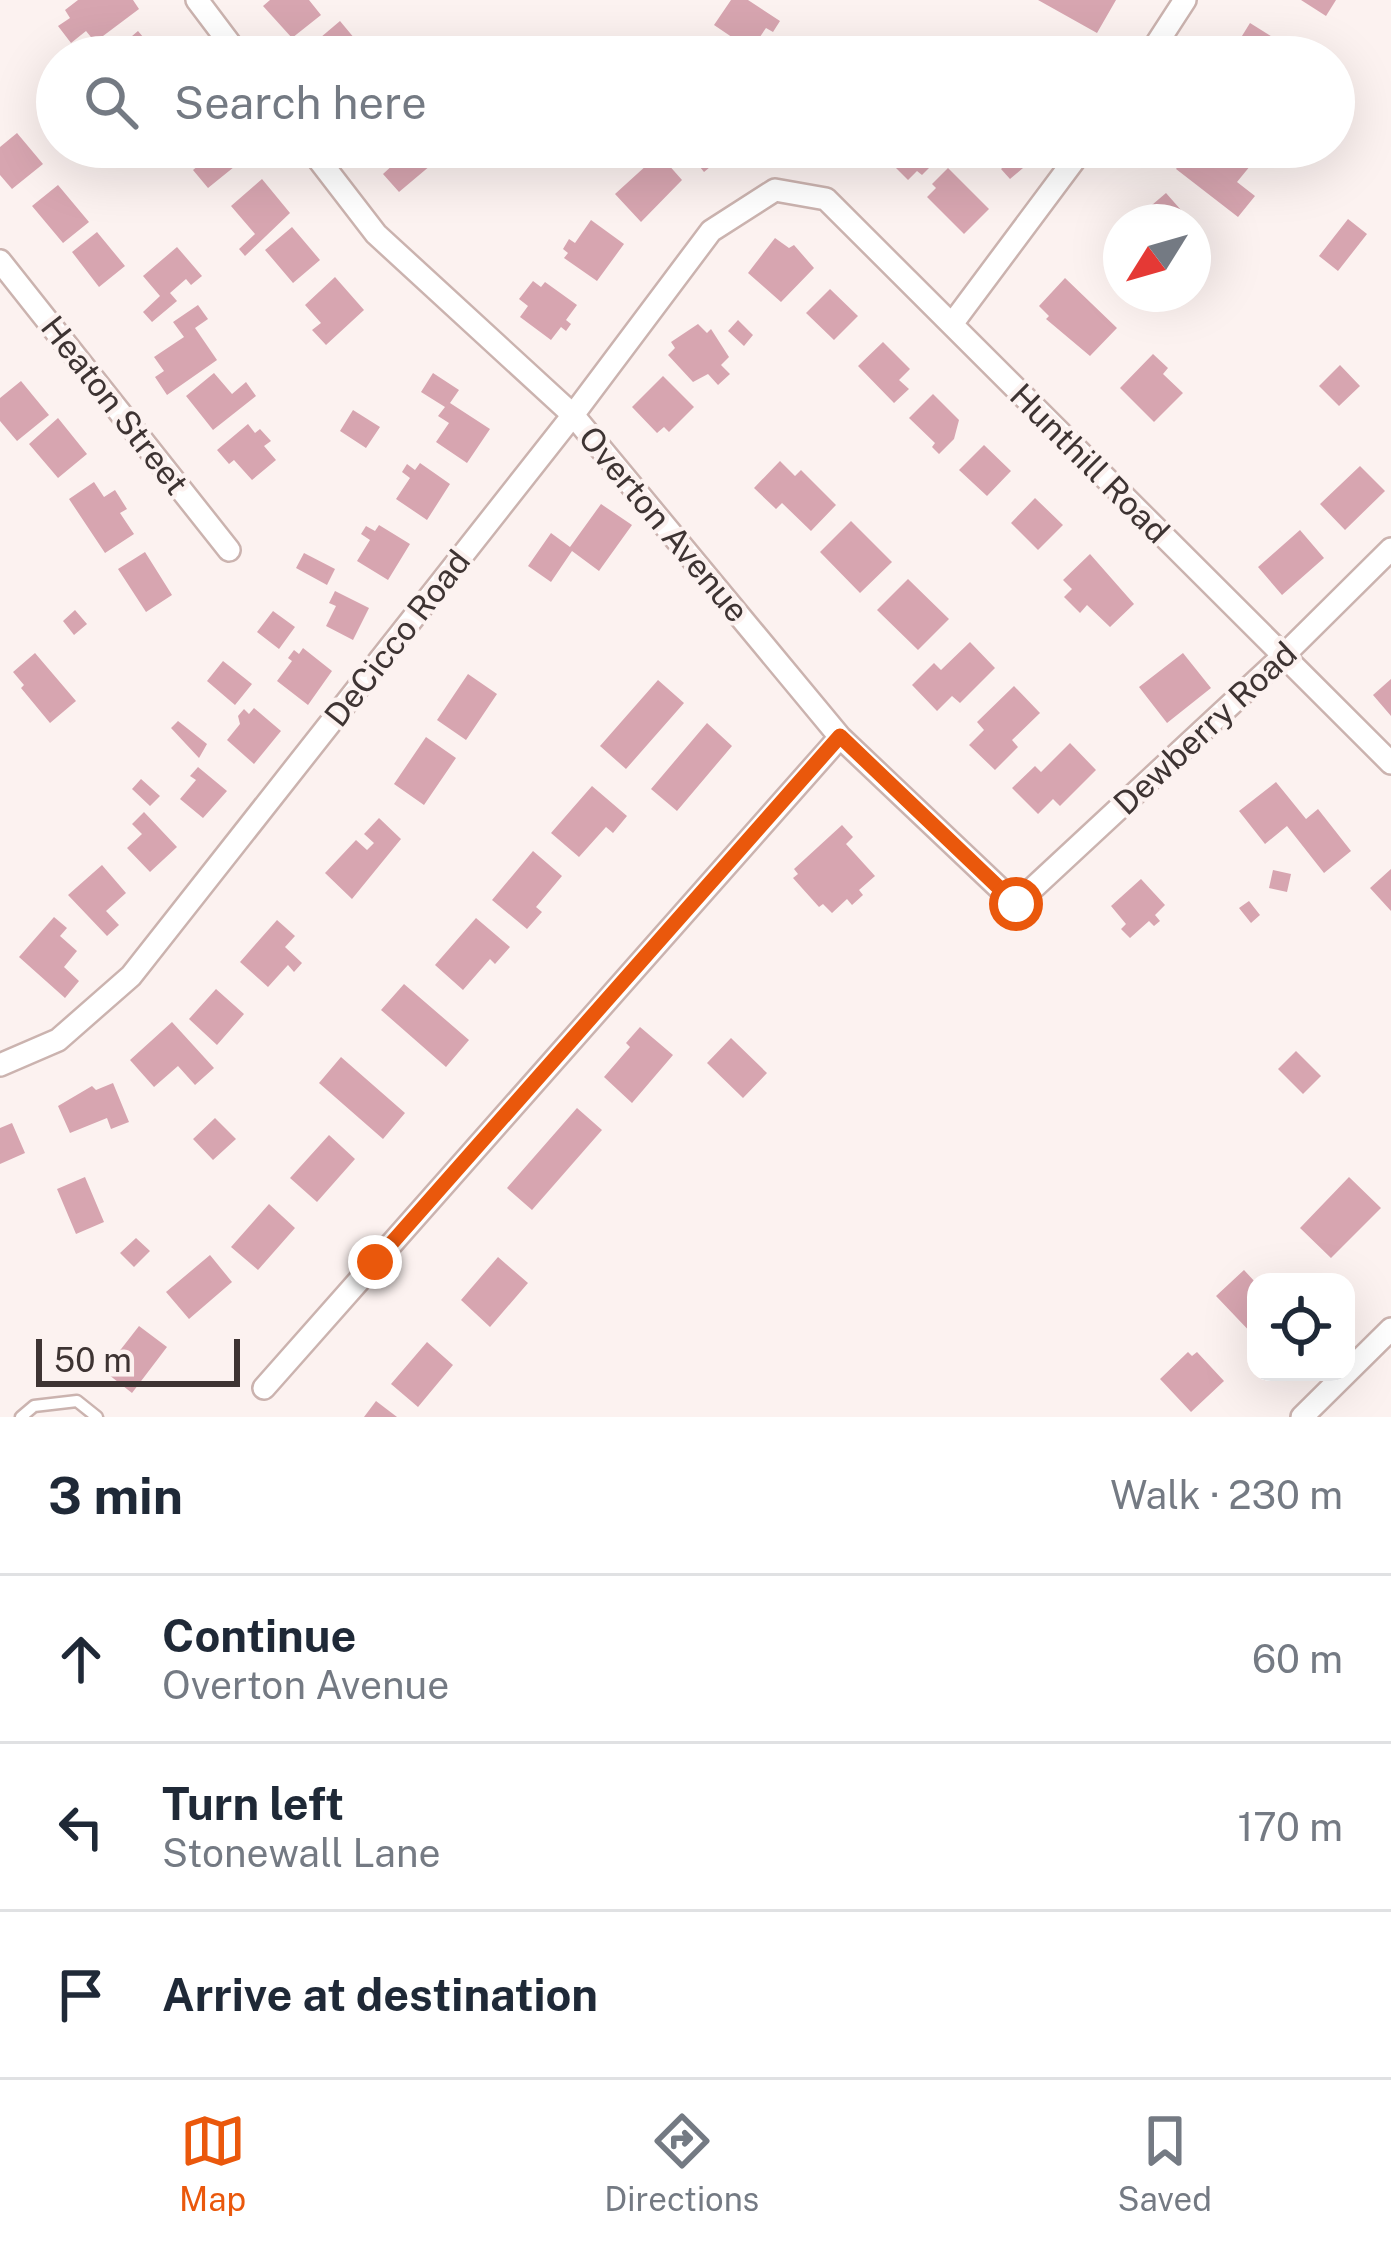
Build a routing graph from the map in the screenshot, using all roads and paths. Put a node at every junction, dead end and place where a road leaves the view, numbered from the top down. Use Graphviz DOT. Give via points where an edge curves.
graph roads {
  1 [pos="197,0"];
  2 [pos="1185,0"];
  3 [pos="224,36"];
  4 [pos="1162,36"];
  5 [pos="325,168"];
  6 [pos="1068,168"];
  7 [pos="775,190"];
  8 [pos="0,261"];
  9 [pos="952,324"];
  10 [pos="573,415"];
  11 [pos="230,550"];
  12 [pos="1391,550"];
  13 [pos="1283,656"];
  14 [pos="840,736"];
  15 [pos="1391,763"];
  16 [pos="1016,904"];
  17 [pos="0,1065"];
  18 [pos="1391,1329"];
  19 [pos="264,1388"];
  20 [pos="21,1417"];
  21 [pos="97,1417"];
  22 [pos="1302,1417"];
  1 -- 3 [label="street"];
  2 -- 4 [label="street"];
  5 -- 10 [label="street, Overton Avenue" via="376,234"];
  6 -- 9 [label="street"];
  7 -- 9 [label="street, Hunthill Road" via="826,199"];
  7 -- 10 [label="street, DeCicco Road" via="711,232"];
  8 -- 11 [label="street, Heaton Street"];
  9 -- 13 [label="street, Hunthill Road"];
  10 -- 14 [label="street, Overton Avenue"];
  10 -- 17 [label="street, DeCicco Road" via="131,976 58,1040"];
  12 -- 13 [label="street, Dewberry Road"];
  13 -- 15 [label="street, Hunthill Road"];
  13 -- 16 [label="street, Dewberry Road"];
  14 -- 16 [label="street, Overton Avenue"];
  14 -- 19 [label="street"];
  18 -- 22 [label="street"];
  20 -- 21 [label="lane" via="34,1406 77,1401"];
}
